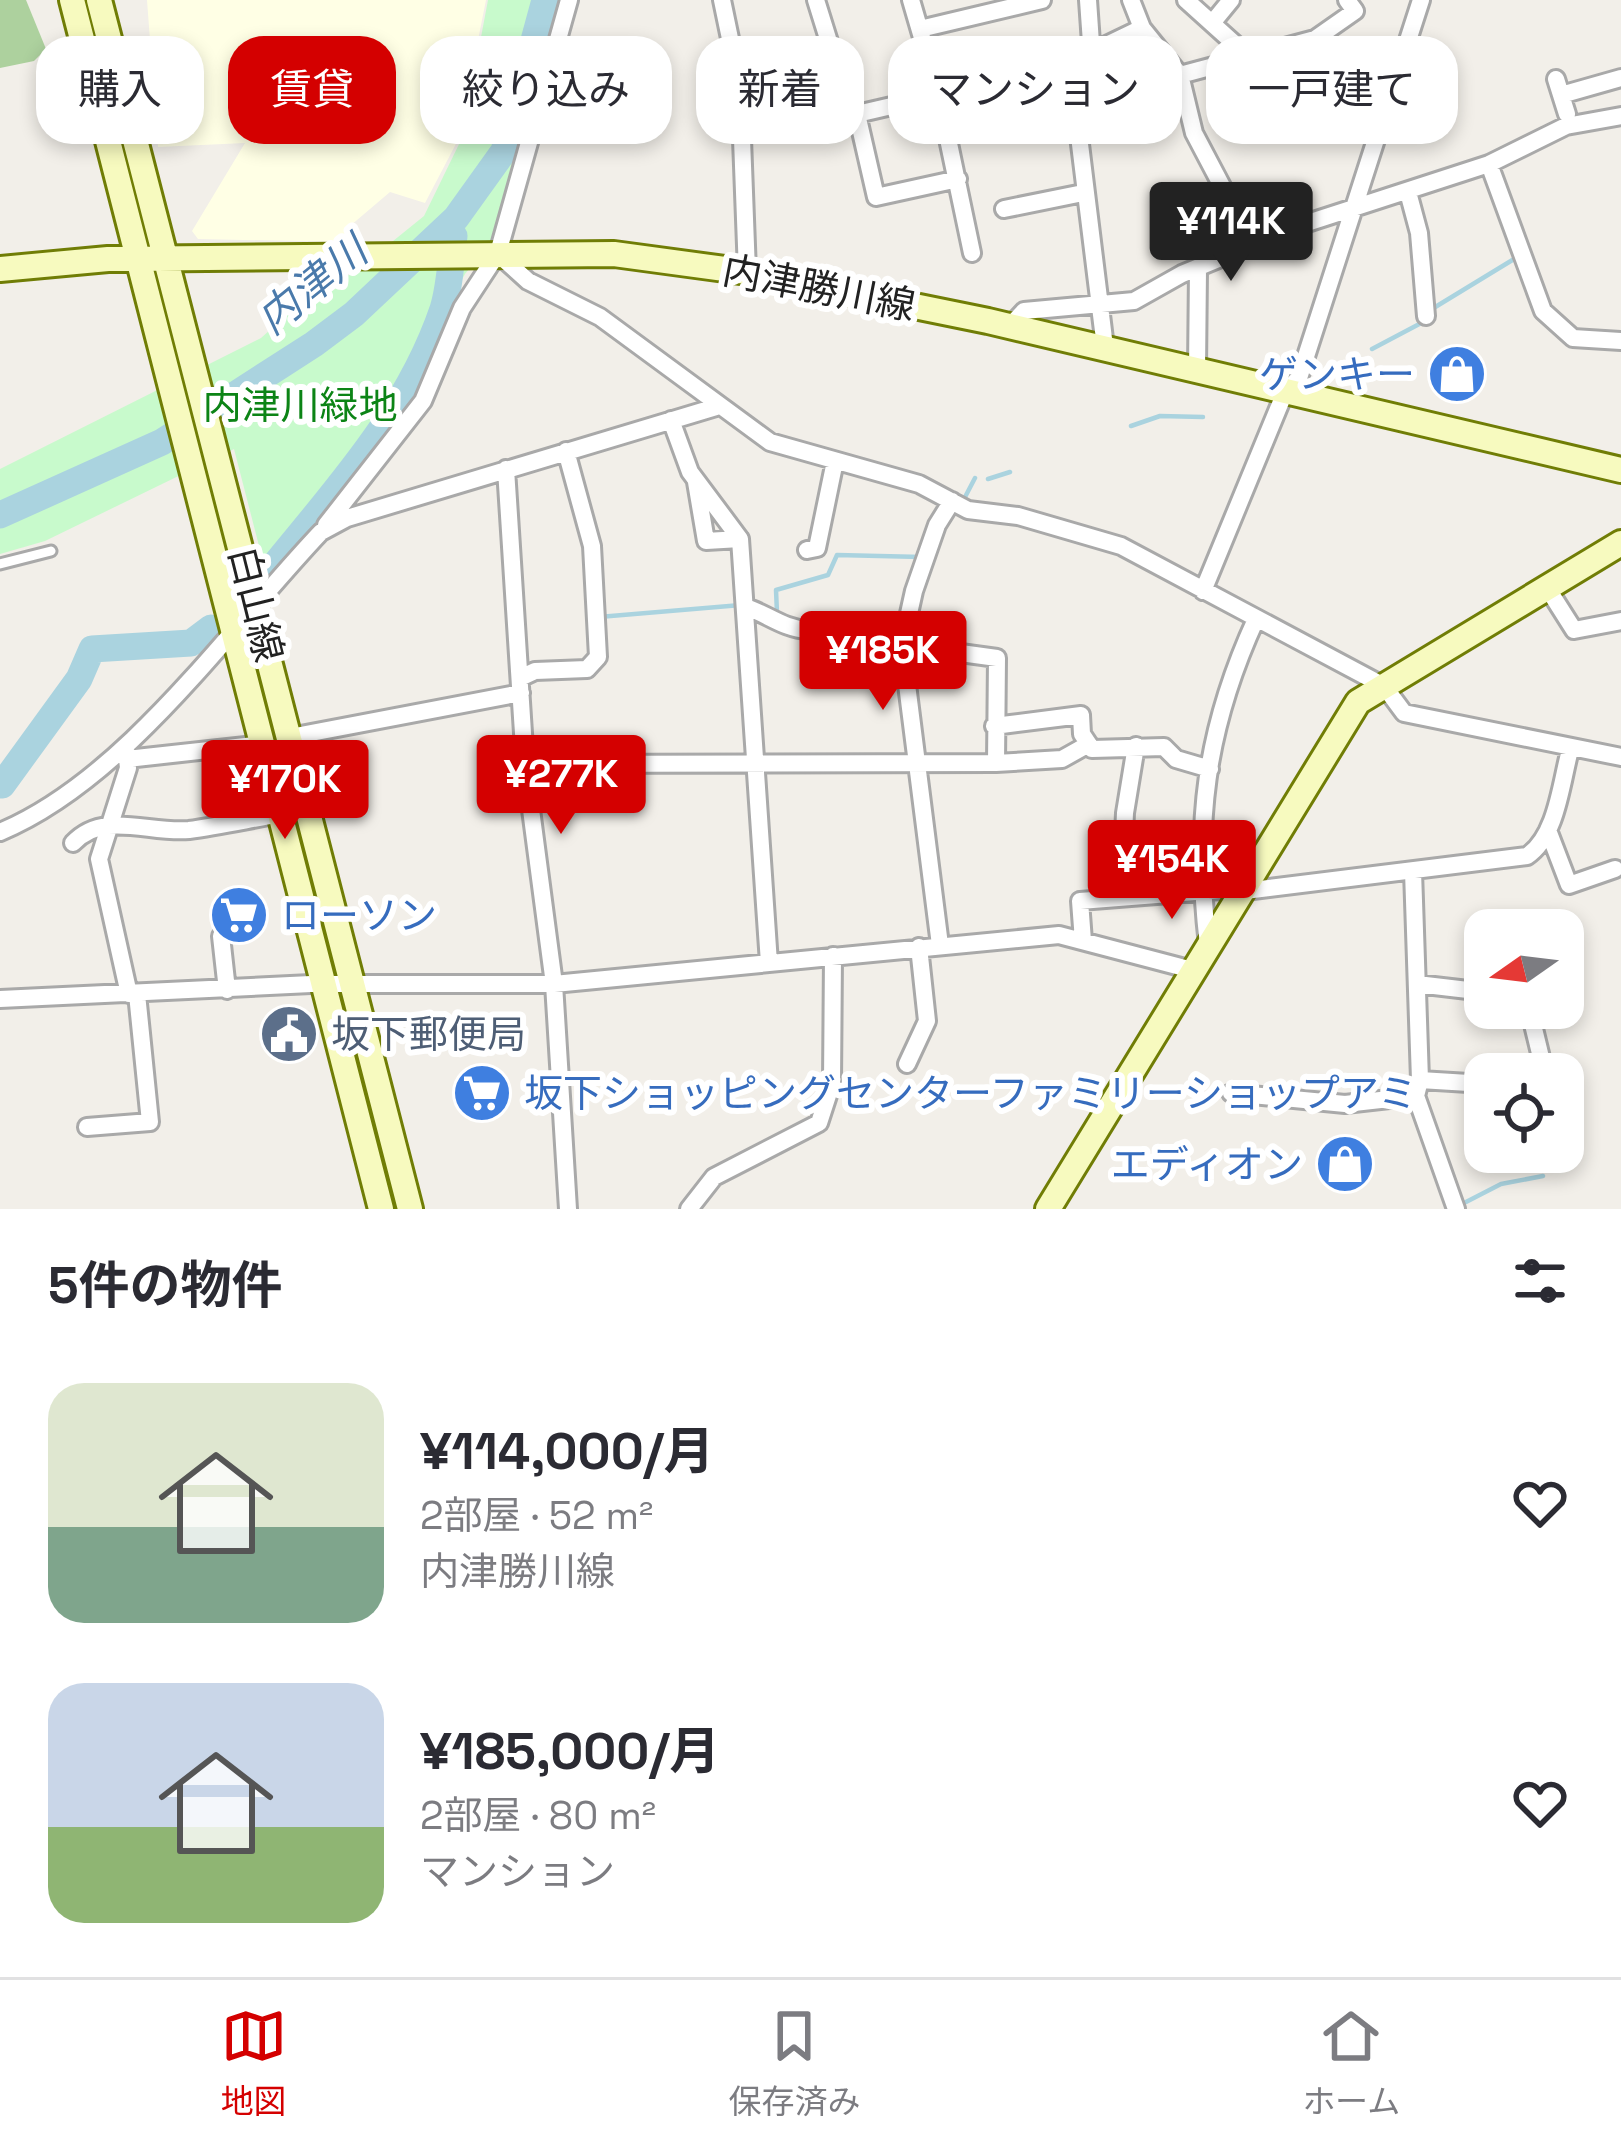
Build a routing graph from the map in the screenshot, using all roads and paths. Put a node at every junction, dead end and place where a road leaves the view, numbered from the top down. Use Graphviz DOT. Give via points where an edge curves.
graph roads {
  1 [pos="72,0"];
  2 [pos="99,0"];
  3 [pos="568,0"];
  4 [pos="722,0"];
  5 [pos="816,0"];
  6 [pos="911,0"];
  7 [pos="1042,0"];
  8 [pos="1088,0"];
  9 [pos="1131,0"];
  10 [pos="1186,0"];
  11 [pos="1232,0"];
  12 [pos="1347,0"];
  13 [pos="1421,0"];
  14 [pos="1213,22"];
  15 [pos="1142,28"];
  16 [pos="920,29"];
  17 [pos="730,36"];
  18 [pos="827,36"];
  19 [pos="922,36"];
  20 [pos="1087,36"];
  21 [pos="1127,36"];
  22 [pos="1149,36"];
  23 [pos="1227,36"];
  24 [pos="1319,36"];
  25 [pos="1621,78"];
  26 [pos="1182,82"];
  27 [pos="888,107"];
  28 [pos="1567,114"];
  29 [pos="1621,116"];
  30 [pos="742,144"];
  31 [pos="950,144"];
  32 [pos="1079,144"];
  33 [pos="1489,164"];
  34 [pos="958,179"];
  35 [pos="1408,192"];
  36 [pos="1083,193"];
  37 [pos="1004,209"];
  38 [pos="1356,209"];
  39 [pos="1254,247"];
  40 [pos="973,253"];
  41 [pos="498,254"];
  42 [pos="139,259"];
  43 [pos="167,259"];
  44 [pos="0,268"];
  45 [pos="1198,268"];
  46 [pos="747,272"];
  47 [pos="1097,305"];
  48 [pos="1426,316"];
  49 [pos="1010,326"];
  50 [pos="1621,341"];
  51 [pos="1105,347"];
  52 [pos="1197,370"];
  53 [pos="1285,392"];
  54 [pos="716,407"];
  55 [pos="670,421"];
  56 [pos="566,452"];
  57 [pos="835,461"];
  58 [pos="506,469"];
  59 [pos="1621,470"];
  60 [pos="695,478"];
  61 [pos="952,501"];
  62 [pos="320,532"];
  63 [pos="740,539"];
  64 [pos="807,550"];
  65 [pos="51,551"];
  66 [pos="1617,554"];
  67 [pos="0,565"];
  68 [pos="1548,589"];
  69 [pos="1203,591"];
  70 [pos="256,601"];
  71 [pos="746,607"];
  72 [pos="1256,619"];
  73 [pos="1621,621"];
  74 [pos="232,625"];
  75 [pos="903,640"];
  76 [pos="520,686"];
  77 [pos="1384,686"];
  78 [pos="994,726"];
  79 [pos="290,737"];
  80 [pos="263,744"];
  81 [pos="1087,745"];
  82 [pos="1136,746"];
  83 [pos="1570,750"];
  84 [pos="126,754"];
  85 [pos="1621,757"];
  86 [pos="918,762"];
  87 [pos="755,763"];
  88 [pos="525,764"];
  89 [pos="996,764"];
  90 [pos="1210,769"];
  91 [pos="281,814"];
  92 [pos="108,824"];
  93 [pos="1548,830"];
  94 [pos="0,832"];
  95 [pos="73,843"];
  96 [pos="1413,871"];
  97 [pos="1608,876"];
  98 [pos="1245,890"];
  99 [pos="1202,894"];
  100 [pos="1121,898"];
  101 [pos="221,937"];
  102 [pos="1083,941"];
  103 [pos="940,945"];
  104 [pos="919,947"];
  105 [pos="833,956"];
  106 [pos="1202,960"];
  107 [pos="769,963"];
  108 [pos="554,984"];
  109 [pos="1417,984"];
  110 [pos="326,985"];
  111 [pos="352,986"];
  112 [pos="227,990"];
  113 [pos="1464,990"];
  114 [pos="133,994"];
  115 [pos="0,999"];
  116 [pos="907,1064"];
  117 [pos="1464,1085"];
  118 [pos="1418,1088"];
  119 [pos="1231,1093"];
  120 [pos="87,1127"];
  121 [pos="381,1209"];
  122 [pos="410,1209"];
  123 [pos="568,1209"];
  124 [pos="688,1209"];
  125 [pos="1048,1209"];
  126 [pos="1456,1209"];
  1 -- 42 [label="street, 白山線"];
  2 -- 43 [label="street, 白山線"];
  3 -- 41 [label="street"];
  4 -- 17 [label="street"];
  5 -- 18 [label="street"];
  6 -- 16 [label="street"];
  7 -- 16 [label="street"];
  8 -- 20 [label="street"];
  9 -- 15 [label="street"];
  10 -- 14 [label="street"];
  11 -- 14 [label="street"];
  12 -- 24 [label="street" via="1355,11"];
  13 -- 38 [label="street"];
  14 -- 23 [label="street"];
  15 -- 21 [label="street"];
  15 -- 22 [label="street"];
  16 -- 19 [label="street"];
  25 -- 28 [label="street" via="1558,87"];
  26 -- 39 [label="street" via="1194,133"];
  27 -- 34 [label="street" via="857,114 876,197"];
  29 -- 33 [label="street" via="1566,126"];
  30 -- 46 [label="street"];
  31 -- 34 [label="street"];
  32 -- 36 [label="street"];
  33 -- 35 [label="street"];
  33 -- 50 [label="street" via="1543,311 1574,338"];
  34 -- 40 [label="street"];
  35 -- 38 [label="street"];
  35 -- 48 [label="street"];
  36 -- 37 [label="street"];
  36 -- 47 [label="street"];
  38 -- 39 [label="street"];
  38 -- 53 [label="street" via="1299,378"];
  39 -- 45 [label="street"];
  41 -- 43 [label="street, 内津勝川線"];
  41 -- 46 [label="street, 内津勝川線" via="614,254"];
  41 -- 54 [label="street" via="693,382"];
  41 -- 62 [label="street" via="462,308 423,401"];
  42 -- 43 [label="street, 内津勝川線"];
  42 -- 44 [label="street, 内津勝川線"];
  42 -- 74 [label="street, 白山線"];
  43 -- 70 [label="street, 白山線"];
  45 -- 47 [label="street" via="1134,301"];
  45 -- 52 [label="street"];
  46 -- 49 [label="street, 内津勝川線"];
  47 -- 49 [label="street" via="1024,311"];
  47 -- 51 [label="street"];
  49 -- 51 [label="street, 内津勝川線"];
  51 -- 52 [label="street, 内津勝川線"];
  52 -- 53 [label="street, 内津勝川線"];
  53 -- 59 [label="street, 内津勝川線"];
  53 -- 69 [label="street"];
  54 -- 55 [label="street"];
  54 -- 57 [label="street" via="770,442"];
  55 -- 56 [label="street"];
  55 -- 60 [label="street"];
  56 -- 58 [label="street"];
  56 -- 76 [label="street" via="592,546 598,657 587,669 535,670"];
  57 -- 61 [label="street"];
  57 -- 64 [label="street" via="817,548"];
  58 -- 62 [label="street"];
  58 -- 76 [label="street"];
  60 -- 63 [label="street"];
  60 -- 63 [label="street" via="706,541"];
  61 -- 69 [label="street" via="1121,546"];
  61 -- 75 [label="street" via="937,525"];
  62 -- 70 [label="street"];
  63 -- 71 [label="street"];
  65 -- 67 [label="lane"];
  66 -- 68 [label="street"];
  68 -- 73 [label="street" via="1574,630"];
  68 -- 77 [label="street"];
  69 -- 72 [label="street"];
  70 -- 74 [label="street"];
  70 -- 79 [label="street, 白山線"];
  71 -- 75 [label="street" via="808,631 837,627"];
  71 -- 87 [label="street"];
  72 -- 77 [label="street"];
  72 -- 90 [label="street" via="1234,668"];
  74 -- 80 [label="street, 白山線"];
  74 -- 84 [label="street"];
  75 -- 78 [label="street" via="997,658"];
  75 -- 86 [label="street"];
  76 -- 79 [label="street"];
  76 -- 88 [label="street"];
  77 -- 83 [label="street" via="1404,713"];
  77 -- 98 [label="street" via="1358,702"];
  78 -- 81 [label="street" via="1081,715"];
  78 -- 89 [label="street"];
  79 -- 111 [label="street, 白山線"];
  80 -- 84 [label="street"];
  80 -- 91 [label="street, 白山線"];
  81 -- 82 [label="street"];
  81 -- 89 [label="street" via="1062,759"];
  82 -- 90 [label="street" via="1164,747"];
  82 -- 100 [label="street"];
  83 -- 85 [label="street"];
  83 -- 93 [label="street"];
  84 -- 92 [label="street"];
  84 -- 94 [label="street"];
  86 -- 87 [label="street"];
  86 -- 89 [label="street"];
  86 -- 103 [label="street"];
  87 -- 88 [label="street"];
  87 -- 107 [label="street"];
  88 -- 108 [label="street"];
  90 -- 99 [label="street" via="1198,861"];
  91 -- 92 [label="street" via="185,830"];
  91 -- 110 [label="street, 白山線"];
  92 -- 95 [label="street"];
  92 -- 114 [label="street" via="99,859"];
  93 -- 96 [label="street" via="1527,856"];
  93 -- 97 [label="street" via="1569,884"];
  96 -- 98 [label="street"];
  96 -- 109 [label="street"];
  98 -- 99 [label="street"];
  98 -- 106 [label="street"];
  99 -- 100 [label="street"];
  99 -- 106 [label="street"];
  100 -- 102 [label="street" via="1080,901"];
  101 -- 112 [label="street"];
  102 -- 103 [label="street" via="1059,934"];
  102 -- 106 [label="street"];
  103 -- 104 [label="street"];
  104 -- 105 [label="street"];
  104 -- 116 [label="street" via="927,1021"];
  105 -- 107 [label="street"];
  105 -- 124 [label="street" via="832,1083 819,1123 714,1177"];
  106 -- 125 [label="street"];
  107 -- 108 [label="street"];
  108 -- 111 [label="street"];
  108 -- 123 [label="street"];
  109 -- 113 [label="street"];
  109 -- 118 [label="street"];
  110 -- 111 [label="street"];
  110 -- 112 [label="street"];
  110 -- 121 [label="street, 白山線"];
  111 -- 122 [label="street, 白山線"];
  112 -- 114 [label="street"];
  114 -- 115 [label="street"];
  114 -- 120 [label="street" via="150,1122"];
  117 -- 118 [label="street"];
  118 -- 119 [label="street" via="1345,1104"];
  118 -- 126 [label="street"];
}
